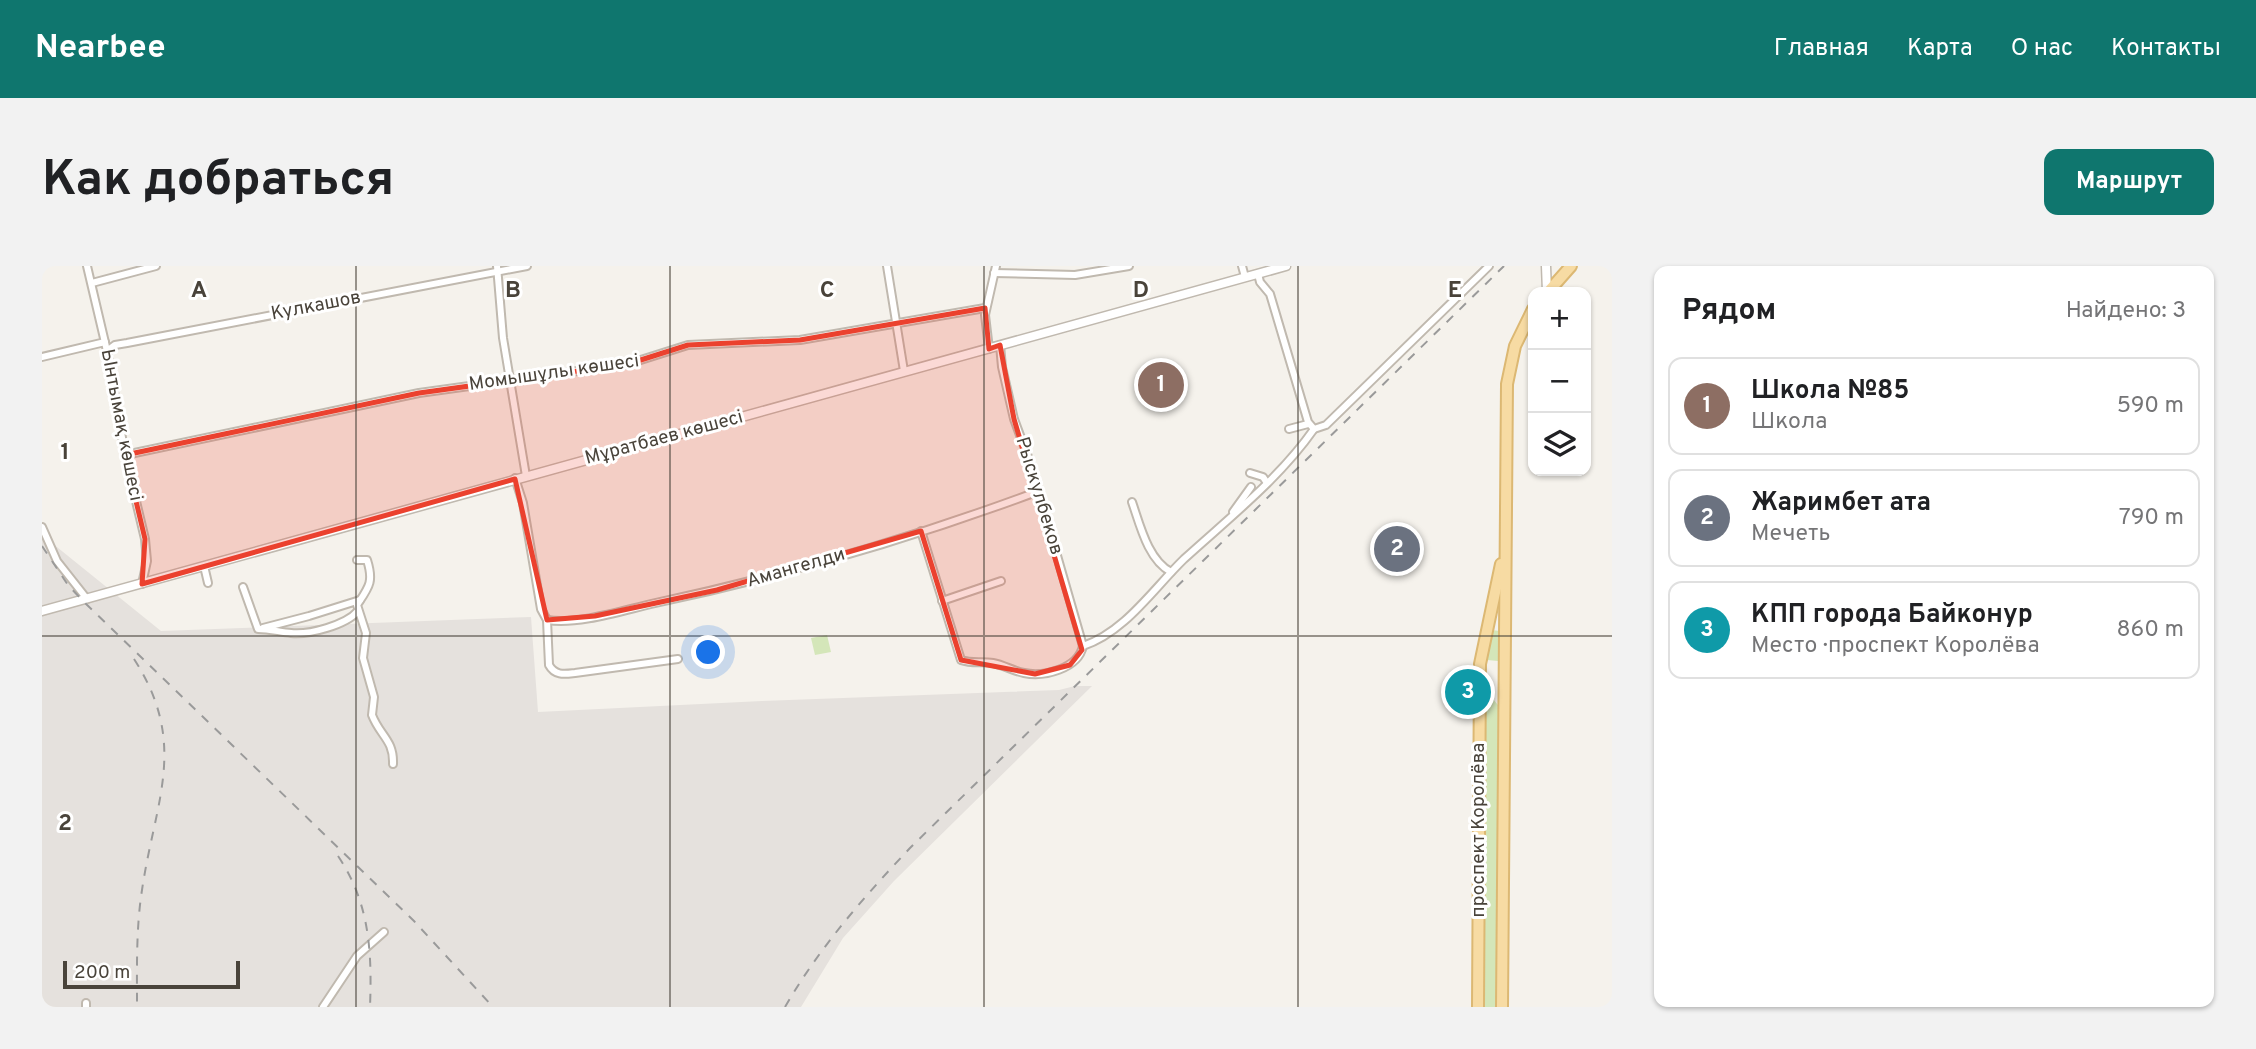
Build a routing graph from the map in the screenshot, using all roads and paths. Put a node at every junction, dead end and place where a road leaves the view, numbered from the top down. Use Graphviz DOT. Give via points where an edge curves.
graph roads {
  1 [pos="87,266"];
  2 [pos="156,266"];
  3 [pos="527,266"];
  4 [pos="887,266"];
  5 [pos="1129,266"];
  6 [pos="1242,266"];
  7 [pos="1286,266"];
  8 [pos="1489,266"];
  9 [pos="1546,266"];
  10 [pos="1571,266"];
  11 [pos="498,269"];
  12 [pos="995,270"];
  13 [pos="1258,274"];
  14 [pos="1245,277"];
  15 [pos="92,283"];
  16 [pos="1548,287"];
  17 [pos="1552,287"];
  18 [pos="985,308"];
  19 [pos="1528,318"];
  20 [pos="897,324"];
  21 [pos="105,342"];
  22 [pos="1000,345"];
  23 [pos="989,349"];
  24 [pos="107,351"];
  25 [pos="42,357"];
  26 [pos="904,371"];
  27 [pos="509,380"];
  28 [pos="1311,427"];
  29 [pos="1289,429"];
  30 [pos="125,455"];
  31 [pos="1250,473"];
  32 [pos="526,476"];
  33 [pos="515,478"];
  34 [pos="1267,483"];
  35 [pos="1251,487"];
  36 [pos="1039,491"];
  37 [pos="1132,502"];
  38 [pos="1231,517"];
  39 [pos="42,527"];
  40 [pos="921,531"];
  41 [pos="1506,537"];
  42 [pos="357,560"];
  43 [pos="204,566"];
  44 [pos="1171,572"];
  45 [pos="1001,582"];
  46 [pos="208,583"];
  47 [pos="142,584"];
  48 [pos="243,587"];
  49 [pos="87,598"];
  50 [pos="361,600"];
  51 [pos="942,601"];
  52 [pos="42,611"];
  53 [pos="358,611"];
  54 [pos="547,620"];
  55 [pos="258,629"];
  56 [pos="1083,646"];
  57 [pos="678,659"];
  58 [pos="393,764"];
  59 [pos="384,932"];
  60 [pos="323,1007"];
  61 [pos="1478,1007"];
  62 [pos="1502,1007"];
  1 -- 15 [label="street, Ынтымақ көшесі"];
  2 -- 15 [label="street"];
  3 -- 11 [label="street, Кулкашов"];
  4 -- 20 [label="street"];
  5 -- 12 [label="street" via="1075,275"];
  6 -- 14 [label="street"];
  7 -- 13 [label="street, Мұратбаев көшесі"];
  8 -- 28 [label="street" via="1326,425"];
  9 -- 16 [label="street"];
  10 -- 17 [label="main road"];
  11 -- 24 [label="street, Кулкашов" via="127,342"];
  11 -- 27 [label="street"];
  12 -- 18 [label="street"];
  13 -- 14 [label="street, Мұратбаев көшесі"];
  13 -- 28 [label="street" via="1270,294"];
  14 -- 22 [label="street, Мұратбаев көшесі"];
  15 -- 21 [label="street, Ынтымақ көшесі"];
  18 -- 20 [label="street, Момышұлы көшесі"];
  18 -- 23 [label="street"];
  19 -- 41 [label="main road" via="1508,374"];
  20 -- 26 [label="street"];
  20 -- 27 [label="street, Момышұлы көшесі" via="800,340 688,345 628,364"];
  21 -- 24 [label="street, Ынтымақ көшесі"];
  21 -- 25 [label="street"];
  22 -- 23 [label="street, Мұратбаев көшесі"];
  22 -- 36 [label="street, Рыскулбеков" via="1014,419"];
  23 -- 26 [label="street, Мұратбаев көшесі"];
  24 -- 30 [label="street, Ынтымақ көшесі"];
  26 -- 32 [label="street, Мұратбаев көшесі"];
  27 -- 30 [label="street, Момышұлы көшесі" via="419,393"];
  27 -- 32 [label="street"];
  28 -- 29 [label="street"];
  28 -- 34 [label="street" via="1302,447"];
  30 -- 47 [label="street, Ынтымақ көшесі" via="145,539"];
  31 -- 34 [label="street"];
  32 -- 33 [label="street, Мұратбаев көшесі"];
  33 -- 43 [label="street, Мұратбаев көшесі"];
  33 -- 54 [label="street"];
  34 -- 38 [label="street"];
  35 -- 38 [label="street"];
  36 -- 40 [label="street, Амангелди"];
  36 -- 56 [label="street, Рыскулбеков"];
  37 -- 44 [label="street" via="1158,562"];
  38 -- 44 [label="street"];
  39 -- 49 [label="street" via="57,561"];
  40 -- 51 [label="street"];
  40 -- 54 [label="street, Амангелди" via="776,576 595,616"];
  41 -- 61 [label="main road, проспект Королёва" via="1480,664"];
  41 -- 62 [label="main road, проспект Королёва"];
  42 -- 50 [label="street" via="366,560 371,576"];
  43 -- 46 [label="street"];
  43 -- 47 [label="street, Мұратбаев көшесі"];
  44 -- 56 [label="street" via="1127,619"];
  45 -- 51 [label="street"];
  47 -- 49 [label="street, Мұратбаев көшесі"];
  48 -- 55 [label="street"];
  49 -- 52 [label="street, Мұратбаев көшесі"];
  50 -- 53 [label="street"];
  50 -- 55 [label="street"];
  51 -- 56 [label="street" via="958,657 969,663 1044,673 1070,665"];
  53 -- 55 [label="street" via="345,621 293,634"];
  53 -- 58 [label="street" via="366,633 363,658 374,697 372,715 391,744"];
  54 -- 57 [label="street" via="551,669 559,674"];
  59 -- 60 [label="street" via="357,956"];
}
